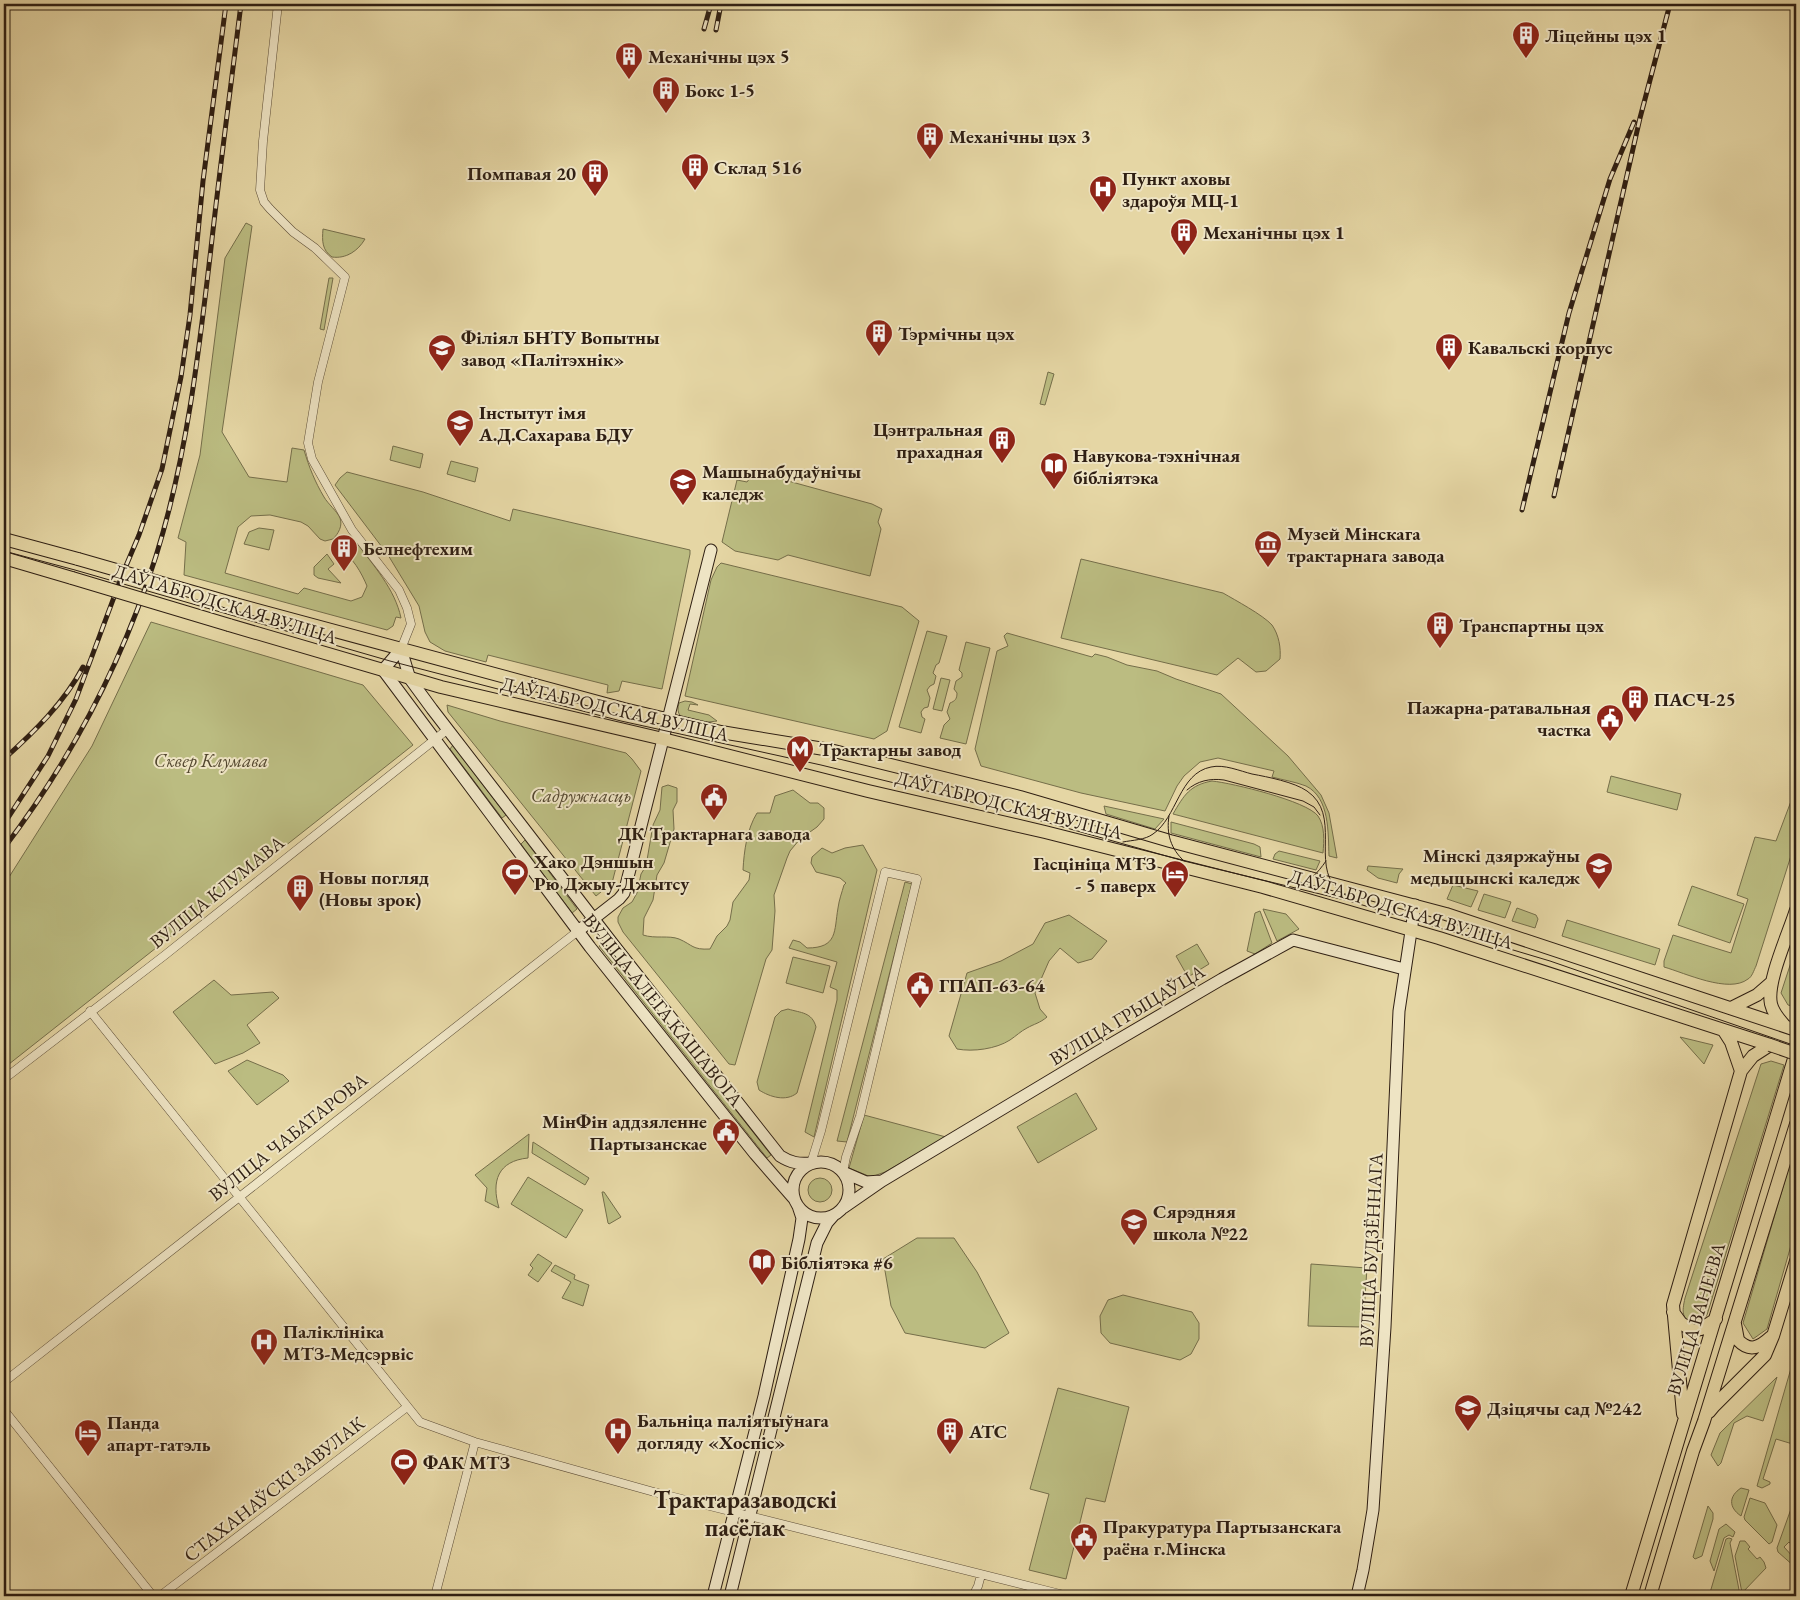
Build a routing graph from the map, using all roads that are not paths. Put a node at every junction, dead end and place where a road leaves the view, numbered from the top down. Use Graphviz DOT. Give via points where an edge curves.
graph roads {
  1 [pos="278,4"];
  2 [pos="4,539"];
  3 [pos="711,550"];
  4 [pos="4,558"];
  5 [pos="401,649"];
  6 [pos="382,670"];
  7 [pos="410,678"];
  8 [pos="667,719"];
  9 [pos="448,729"];
  10 [pos="435,739"];
  11 [pos="663,739"];
  12 [pos="522,825"];
  13 [pos="507,836"];
  14 [pos="1415,905"];
  15 [pos="1796,910"];
  16 [pos="594,919"];
  17 [pos="578,931"];
  18 [pos="1412,931"];
  19 [pos="1404,969"];
  20 [pos="1772,982"];
  21 [pos="1731,1008"];
  22 [pos="90,1012"];
  23 [pos="1791,1028"];
  24 [pos="1724,1030"];
  25 [pos="1770,1045"];
  26 [pos="1796,1053"];
  27 [pos="1741,1071"];
  28 [pos="4,1079"];
  29 [pos="1796,1124"];
  30 [pos="812,1163"];
  31 [pos="843,1172"];
  32 [pos="882,1181"];
  33 [pos="239,1198"];
  34 [pos="796,1203"];
  35 [pos="839,1211"];
  36 [pos="1796,1262"];
  37 [pos="1673,1312"];
  38 [pos="1716,1319"];
  39 [pos="1735,1323"];
  40 [pos="1773,1336"];
  41 [pos="774,1351"];
  42 [pos="789,1356"];
  43 [pos="4,1382"];
  44 [pos="407,1407"];
  45 [pos="4,1410"];
  46 [pos="1704,1421"];
  47 [pos="1682,1427"];
  48 [pos="474,1442"];
  49 [pos="735,1513"];
  50 [pos="750,1516"];
  51 [pos="981,1576"];
  52 [pos="153,1596"];
  53 [pos="160,1596"];
  54 [pos="435,1596"];
  55 [pos="713,1596"];
  56 [pos="730,1596"];
  57 [pos="972,1596"];
  58 [pos="1068,1596"];
  59 [pos="1356,1596"];
  60 [pos="1631,1596"];
  61 [pos="1650,1596"];
  1 -- 5 [label="street" via="260,190 270,209 345,277 318,382 308,443 312,459 352,530 399,590 411,624"];
  2 -- 5 [label="main road, ДАЎГАБРОДСКАЯ ВУЛІЦА, bridge"];
  3 -- 8 [label="main road, ВУЛІЦА ЧАБАТАРОВА"];
  4 -- 6 [label="main road, ДАЎГАБРОДСКАЯ ВУЛІЦА, bridge"];
  5 -- 6 [label="main road"];
  5 -- 7 [label="main road, ВУЛІЦА АЛЕГА КАШАВОГА"];
  5 -- 8 [label="main road, ДАЎГАБРОДСКАЯ ВУЛІЦА"];
  6 -- 7 [label="main road, ДАЎГАБРОДСКАЯ ВУЛІЦА"];
  6 -- 10 [label="main road, ВУЛІЦА АЛЕГА КАШАВОГА"];
  7 -- 9 [label="main road, ВУЛІЦА АЛЕГА КАШАВОГА"];
  7 -- 11 [label="main road, ДАЎГАБРОДСКАЯ ВУЛІЦА"];
  8 -- 11 [label="main road, ВУЛІЦА ЧАБАТАРОВА"];
  8 -- 14 [label="main road, ДАЎГАБРОДСКАЯ ВУЛІЦА" via="721,732 830,750 1020,797 1170,841"];
  9 -- 10 [label="street, ВУЛІЦА КЛУМАВА"];
  9 -- 12 [label="main road, ВУЛІЦА АЛЕГА КАШАВОГА"];
  10 -- 13 [label="main road, ВУЛІЦА АЛЕГА КАШАВОГА"];
  10 -- 22 [label="street, ВУЛІЦА КЛУМАВА"];
  11 -- 16 [label="main road, ВУЛІЦА ЧАБАТАРОВА" via="624,893"];
  11 -- 18 [label="main road, ДАЎГАБРОДСКАЯ ВУЛІЦА" via="1263,887"];
  12 -- 13 [label="main road"];
  12 -- 16 [label="main road, ВУЛІЦА АЛЕГА КАШАВОГА"];
  13 -- 17 [label="main road, ВУЛІЦА АЛЕГА КАШАВОГА"];
  14 -- 18 [label="main road, ВУЛІЦА БУДЗЁННАГА"];
  14 -- 21 [label="main road, ДАЎГАБРОДСКАЯ ВУЛІЦА"];
  15 -- 20 [label="main road"];
  16 -- 17 [label="main road, ВУЛІЦА ЧАБАТАРОВА"];
  16 -- 30 [label="main road, ВУЛІЦА АЛЕГА КАШАВОГА" via="780,1156 798,1164"];
  17 -- 33 [label="street, ВУЛІЦА ЧАБАТАРОВА"];
  17 -- 34 [label="main road, ВУЛІЦА АЛЕГА КАШАВОГА"];
  18 -- 19 [label="main road, ВУЛІЦА БУДЗЁННАГА"];
  18 -- 24 [label="main road, ДАЎГАБРОДСКАЯ ВУЛІЦА"];
  19 -- 32 [label="main road, ВУЛІЦА ГРЫЦАЎЦА" via="1293,940"];
  19 -- 59 [label="main road, ВУЛІЦА БУДЗЁННАГА" via="1399,1010 1373,1510"];
  20 -- 21 [label="main road" via="1757,995"];
  20 -- 23 [label="main road" via="1770,1003 1775,1014"];
  21 -- 23 [label="main road, ДАЎГАБРОДСКАЯ ВУЛІЦА"];
  22 -- 28 [label="street, ВУЛІЦА КЛУМАВА"];
  22 -- 33 [label="street"];
  24 -- 25 [label="main road, ДАЎГАБРОДСКАЯ ВУЛІЦА"];
  24 -- 27 [label="main road"];
  25 -- 26 [label="main road, ДАЎГАБРОДСКАЯ ВУЛІЦА, bridge"];
  25 -- 27 [label="main road" via="1753,1056"];
  26 -- 38 [label="main road, ВУЛІЦА ВАНЕЕВА"];
  27 -- 37 [label="main road"];
  29 -- 39 [label="main road, ВУЛІЦА ВАНЕЕВА"];
  30 -- 31 [label="main road" via="830,1163"];
  30 -- 31 [label="street" via="885,872 917,879 860,1116"];
  30 -- 34 [label="main road" via="802,1168 794,1182"];
  31 -- 32 [label="main road" via="866,1182"];
  31 -- 35 [label="main road" via="850,1190"];
  32 -- 35 [label="main road, ВУЛІЦА ГРЫЦАЎЦА"];
  33 -- 43 [label="street, ВУЛІЦА ЧАБАТАРОВА"];
  33 -- 44 [label="street"];
  34 -- 35 [label="main road" via="814,1218"];
  34 -- 41 [label="main road" via="802,1228"];
  35 -- 42 [label="main road" via="827,1223 817,1243"];
  36 -- 40 [label="main road"];
  37 -- 38 [label="main road" via="1693,1331"];
  37 -- 47 [label="main road" via="1684,1410"];
  38 -- 47 [label="main road, ВУЛІЦА ВАНЕЕВА"];
  39 -- 40 [label="main road" via="1738,1340 1747,1346 1761,1346"];
  39 -- 46 [label="main road, ВУЛІЦА ВАНЕЕВА"];
  40 -- 46 [label="main road" via="1765,1356 1714,1406"];
  41 -- 42 [label="main road"];
  41 -- 49 [label="main road"];
  42 -- 50 [label="main road"];
  44 -- 48 [label="street" via="420,1422"];
  44 -- 53 [label="street, СТАХАНАЎСКІ ЗАВУЛАК"];
  45 -- 52 [label="street"];
  46 -- 61 [label="main road, ВУЛІЦА ВАНЕЕВА"];
  47 -- 60 [label="main road, ВУЛІЦА ВАНЕЕВА"];
  48 -- 49 [label="street"];
  48 -- 54 [label="street"];
  49 -- 50 [label="street"];
  49 -- 55 [label="main road"];
  50 -- 51 [label="street"];
  50 -- 56 [label="main road"];
  51 -- 57 [label="street"];
  51 -- 58 [label="street"];
}
